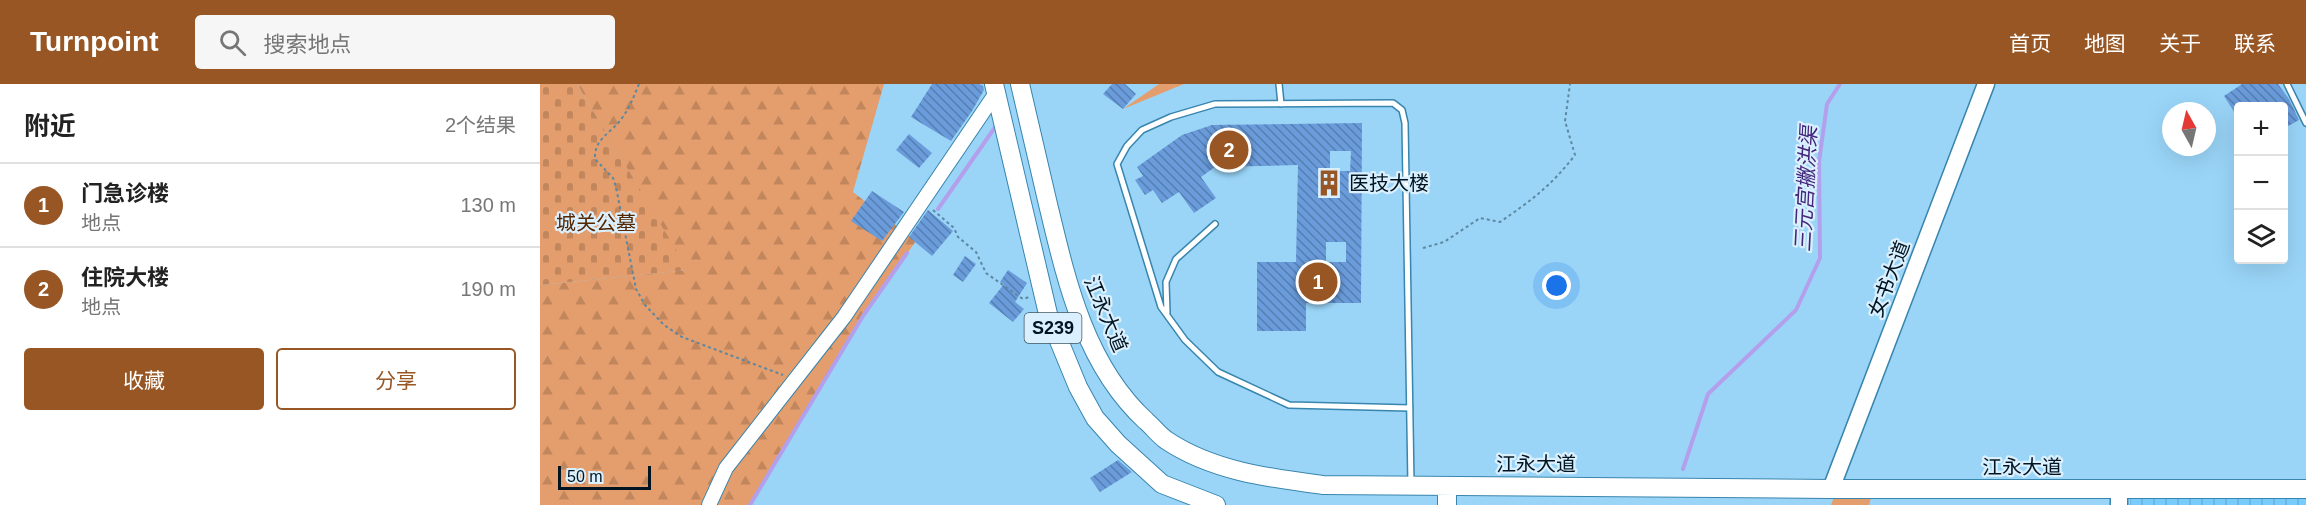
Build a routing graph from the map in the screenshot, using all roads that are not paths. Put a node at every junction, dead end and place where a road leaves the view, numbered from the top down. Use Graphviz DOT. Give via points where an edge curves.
graph roads {
  1 [pos="1020,84"];
  2 [pos="1279,84"];
  3 [pos="1986,84"];
  4 [pos="2287,84"];
  5 [pos="995,89"];
  6 [pos="1281,104"];
  7 [pos="2306,123"];
  8 [pos="1215,224"];
  9 [pos="1167,315"];
  10 [pos="1410,408"];
  11 [pos="1411,486"];
  12 [pos="1447,486"];
  13 [pos="1831,489"];
  14 [pos="2306,489"];
  15 [pos="2124,498"];
  16 [pos="709,505"];
  17 [pos="1216,505"];
  18 [pos="1447,505"];
  1 -- 11 [label="main road, 江永大道 / S239" via="1064,270 1081,321 1096,356 1139,415 1166,440 1216,465 1323,485"];
  2 -- 6 [label="lane"];
  3 -- 13 [label="main road, 女书大道"];
  4 -- 7 [label="lane"];
  5 -- 16 [label="street" via="844,317 726,468"];
  5 -- 17 [label="main road, S239" via="1048,314 1077,387 1095,418 1162,484"];
  6 -- 9 [label="lane" via="1215,104 1171,117 1142,130 1117,164 1161,307"];
  6 -- 10 [label="lane" via="1393,103 1402,110"];
  8 -- 9 [label="lane" via="1176,259 1166,282"];
  9 -- 10 [label="lane" via="1185,340 1218,372 1289,405"];
  10 -- 11 [label="lane"];
  11 -- 12 [label="main road, 江永大道 / S239"];
  12 -- 13 [label="main road, 江永大道 / S239"];
  12 -- 18 [label="main road"];
  13 -- 15 [label="main road, 江永大道 / S239"];
  14 -- 15 [label="main road, 江永大道 / S239"];
}
